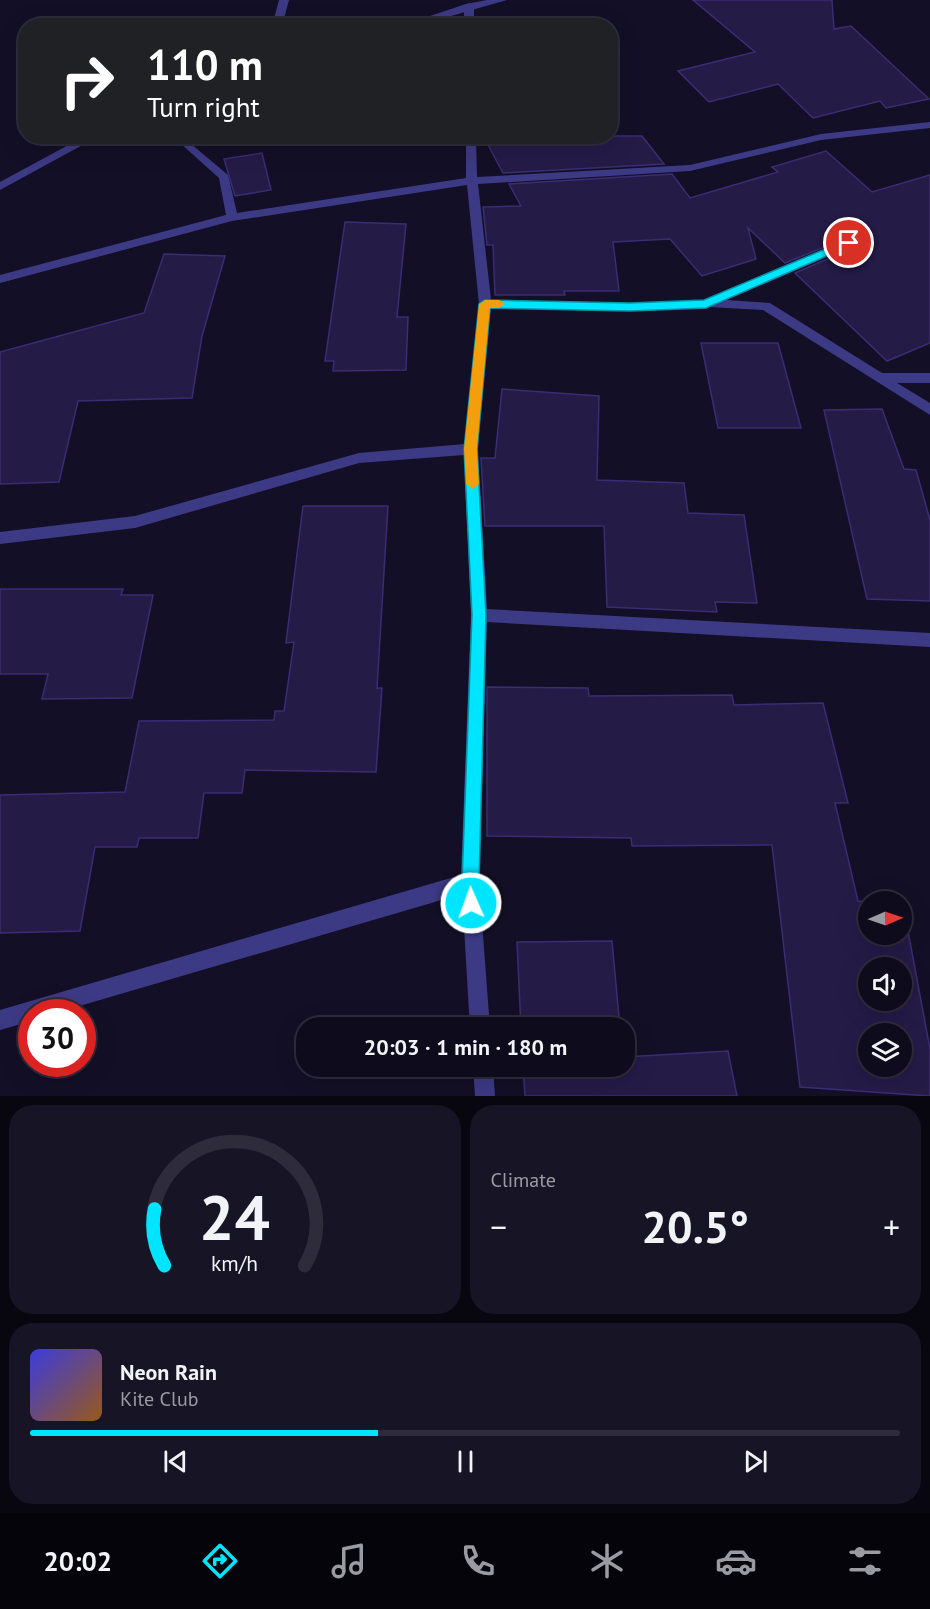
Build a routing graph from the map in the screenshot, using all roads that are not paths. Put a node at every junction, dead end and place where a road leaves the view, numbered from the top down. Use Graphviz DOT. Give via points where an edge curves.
graph roads {
  1 [pos="284,0"];
  2 [pos="502,0"];
  3 [pos="469,6"];
  4 [pos="279,18"];
  5 [pos="430,18"];
  6 [pos="469,18"];
  7 [pos="930,125"];
  8 [pos="79,144"];
  9 [pos="187,144"];
  10 [pos="471,144"];
  11 [pos="472,181"];
  12 [pos="0,187"];
  13 [pos="232,217"];
  14 [pos="849,243"];
  15 [pos="0,279"];
  16 [pos="485,304"];
  17 [pos="706,304"];
  18 [pos="879,378"];
  19 [pos="930,378"];
  20 [pos="930,410"];
  21 [pos="471,449"];
  22 [pos="0,538"];
  23 [pos="479,615"];
  24 [pos="930,640"];
  25 [pos="470,882"];
  26 [pos="479,1017"];
  27 [pos="0,1020"];
  28 [pos="483,1077"];
  29 [pos="484,1096"];
  1 -- 4 [label="street"];
  2 -- 3 [label="street"];
  3 -- 5 [label="street"];
  3 -- 6 [label="street"];
  7 -- 11 [label="street" via="821,137 690,168"];
  8 -- 12 [label="street"];
  9 -- 13 [label="street" via="224,177"];
  10 -- 11 [label="street"];
  11 -- 13 [label="street"];
  11 -- 16 [label="street"];
  13 -- 15 [label="street"];
  14 -- 17 [label="street"];
  16 -- 17 [label="street"];
  16 -- 21 [label="street"];
  17 -- 18 [label="street" via="766,306"];
  18 -- 19 [label="street"];
  18 -- 20 [label="street"];
  21 -- 22 [label="street" via="360,458 135,522"];
  21 -- 23 [label="street"];
  23 -- 24 [label="street"];
  23 -- 25 [label="street"];
  25 -- 26 [label="street"];
  25 -- 27 [label="street"];
  28 -- 29 [label="street"];
}
